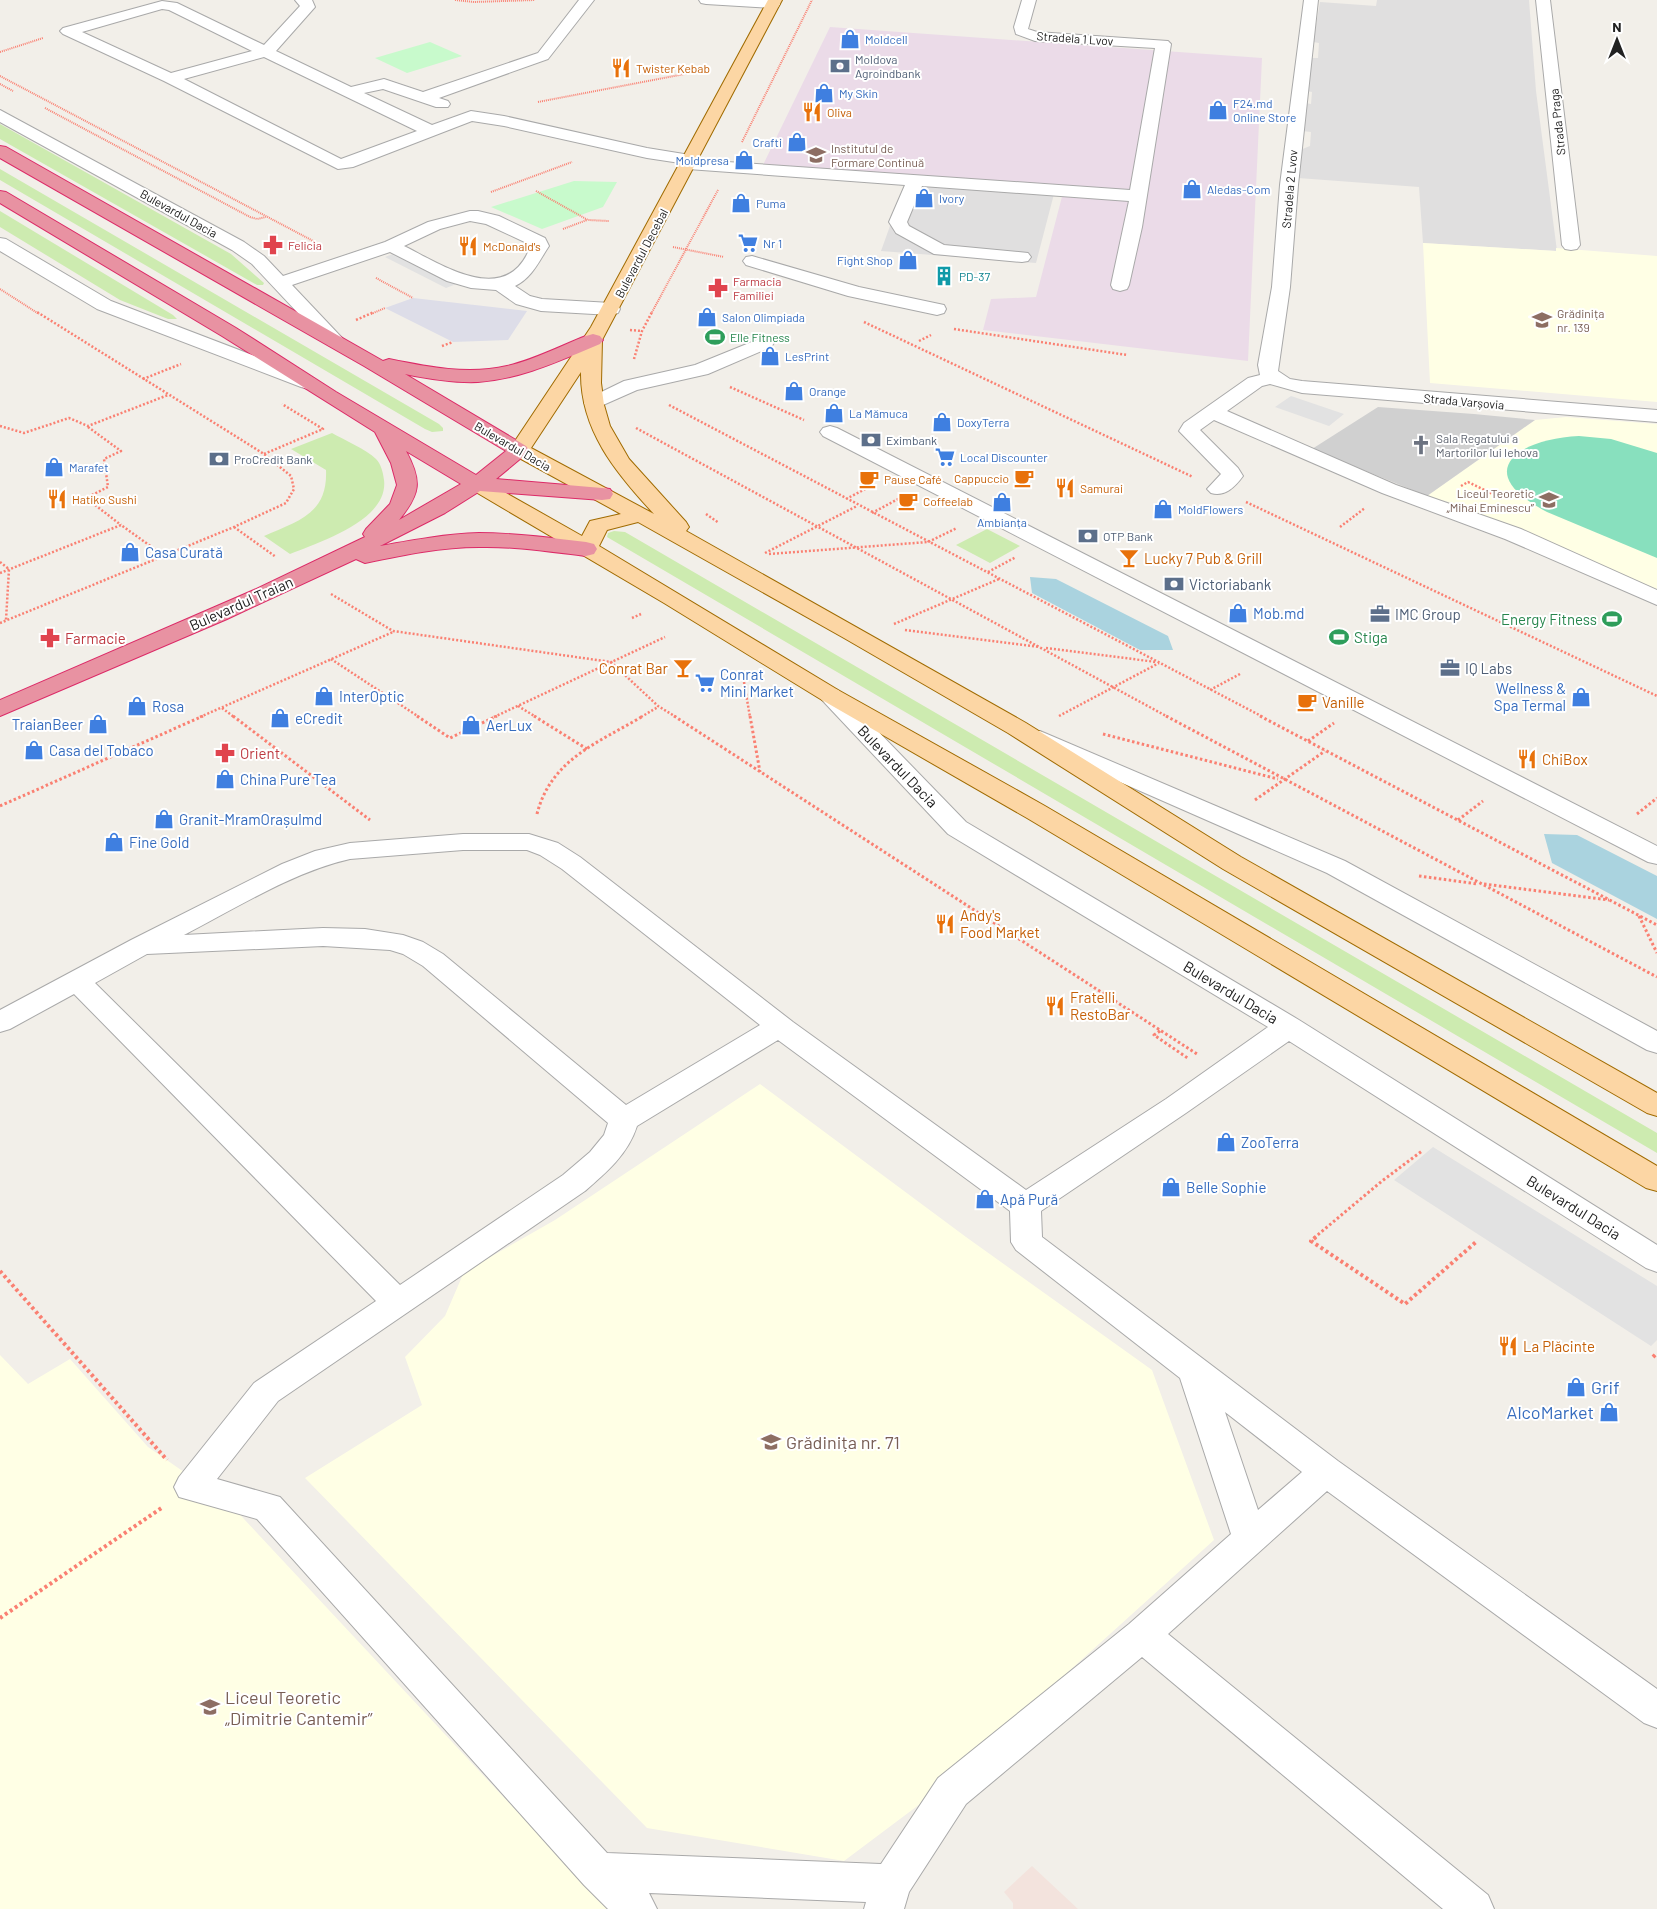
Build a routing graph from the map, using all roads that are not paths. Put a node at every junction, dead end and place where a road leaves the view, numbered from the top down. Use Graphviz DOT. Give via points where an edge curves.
graph roads {
  1 [pos="302,0"];
  2 [pos="587,0"];
  3 [pos="706,0"];
  4 [pos="1030,0"];
  5 [pos="1311,0"];
  6 [pos="1543,0"];
  7 [pos="774,2"];
  8 [pos="266,52"];
  9 [pos="170,78"];
  10 [pos="348,92"];
  11 [pos="425,97"];
  12 [pos="0,115"];
  13 [pos="471,116"];
  14 [pos="431,131"];
  15 [pos="0,151"];
  16 [pos="689,162"];
  17 [pos="915,181"];
  18 [pos="0,196"];
  19 [pos="1138,196"];
  20 [pos="1571,245"];
  21 [pos="391,246"];
  22 [pos="4,249"];
  23 [pos="1022,257"];
  24 [pos="752,261"];
  25 [pos="279,283"];
  26 [pos="499,284"];
  27 [pos="1120,284"];
  28 [pos="611,309"];
  29 [pos="937,309"];
  30 [pos="594,340"];
  31 [pos="335,341"];
  32 [pos="764,343"];
  33 [pos="371,362"];
  34 [pos="1273,377"];
  35 [pos="591,378"];
  36 [pos="308,383"];
  37 [pos="631,385"];
  38 [pos="594,403"];
  39 [pos="1212,412"];
  40 [pos="1657,416"];
  41 [pos="384,429"];
  42 [pos="830,432"];
  43 [pos="519,450"];
  44 [pos="476,484"];
  45 [pos="1218,489"];
  46 [pos="602,494"];
  47 [pos="641,515"];
  48 [pos="692,543"];
  49 [pos="362,547"];
  50 [pos="586,549"];
  51 [pos="329,563"];
  52 [pos="1657,598"];
  53 [pos="830,696"];
  54 [pos="0,709"];
  55 [pos="1017,728"];
  56 [pos="1657,856"];
  57 [pos="141,946"];
  58 [pos="77,981"];
  59 [pos="0,1022"];
  60 [pos="780,1026"];
  61 [pos="1289,1027"];
  62 [pos="1657,1043"];
  63 [pos="1657,1106"];
  64 [pos="624,1120"];
  65 [pos="1657,1180"];
  66 [pos="1025,1206"];
  67 [pos="1657,1260"];
  68 [pos="397,1302"];
  69 [pos="1194,1369"];
  70 [pos="1326,1471"];
  71 [pos="1250,1539"];
  72 [pos="1142,1635"];
  73 [pos="1657,1711"];
  74 [pos="598,1872"];
  75 [pos="888,1897"];
  76 [pos="637,1909"];
  77 [pos="1474,1909"];
  1 -- 8 [label="street" via="308,7"];
  2 -- 11 [label="street" via="543,56"];
  3 -- 7 [label="street"];
  4 -- 19 [label="street, Stradela 1 Lvov" via="1021,26 1021,31 1026,34 1162,44"];
  5 -- 34 [label="street, Stradela 2 Lvov" via="1288,185 1281,287 1268,365 1268,372"];
  6 -- 20 [label="street, Strada Praga"];
  7 -- 16 [label="main road, Bulevardul Decebal"];
  8 -- 9 [label="street"];
  8 -- 9 [label="street" via="172,6 162,5 68,31"];
  8 -- 10 [label="street"];
  9 -- 14 [label="street" via="338,164"];
  10 -- 11 [label="street" via="384,84"];
  10 -- 14 [label="street"];
  11 -- 13 [label="street"];
  12 -- 25 [label="street, Bulevardul Dacia" via="238,246 258,260"];
  13 -- 14 [label="street"];
  13 -- 16 [label="street"];
  15 -- 31 [label="highway, Bulevardul Dacia"];
  16 -- 17 [label="street"];
  16 -- 28 [label="main road, Bulevardul Decebal"];
  17 -- 19 [label="street"];
  17 -- 23 [label="street" via="898,222 902,229 940,250"];
  18 -- 36 [label="highway, Bulevardul Dacia" via="229,332"];
  19 -- 27 [label="street"];
  21 -- 25 [label="street"];
  21 -- 26 [label="street" via="457,279 486,285"];
  21 -- 26 [label="street" via="402,238 448,221 475,215 539,242 540,246 518,277"];
  22 -- 36 [label="street, Bulevardul Dacia" via="104,305"];
  24 -- 29 [label="street" via="855,292"];
  25 -- 31 [label="street, Bulevardul Dacia"];
  26 -- 28 [label="street" via="523,300 541,305"];
  28 -- 30 [label="main road, Bulevardul Decebal"];
  30 -- 33 [label="highway" via="527,366 490,374 449,375"];
  30 -- 35 [label="main road"];
  30 -- 43 [label="main road, Bulevardul Decebal"];
  31 -- 33 [label="highway, Bulevardul Dacia"];
  32 -- 37 [label="street" via="701,370"];
  33 -- 43 [label="highway, Bulevardul Dacia"];
  34 -- 39 [label="street" via="1255,382"];
  34 -- 40 [label="street, Strada Varșovia" via="1283,384 1302,387"];
  35 -- 37 [label="street"];
  35 -- 38 [label="main road"];
  36 -- 41 [label="highway, Bulevardul Dacia"];
  37 -- 38 [label="street"];
  38 -- 48 [label="main road" via="609,447 628,474"];
  39 -- 45 [label="street" via="1189,431 1231,472 1232,476"];
  39 -- 52 [label="street" via="1389,489 1513,534"];
  41 -- 44 [label="highway, Bulevardul Dacia"];
  41 -- 49 [label="highway" via="404,467 408,490 393,515"];
  42 -- 56 [label="street"];
  43 -- 44 [label="highway, Bulevardul Decebal"];
  43 -- 46 [label="main road, Bulevardul Dacia"];
  44 -- 46 [label="highway"];
  44 -- 49 [label="highway, Bulevardul Traian"];
  44 -- 50 [label="main road, Bulevardul Dacia"];
  46 -- 47 [label="main road, Bulevardul Dacia"];
  47 -- 48 [label="main road, Bulevardul Dacia"];
  47 -- 50 [label="main road" via="598,526"];
  48 -- 55 [label="main road, Bulevardul Dacia"];
  49 -- 51 [label="highway, Bulevardul Traian"];
  50 -- 51 [label="highway" via="507,541 450,542"];
  50 -- 53 [label="main road, Bulevardul Dacia"];
  51 -- 54 [label="highway, Bulevardul Traian"];
  53 -- 61 [label="street, Bulevardul Dacia" via="957,828"];
  53 -- 65 [label="main road, Bulevardul Dacia" via="1036,812"];
  55 -- 62 [label="street, Bulevardul Dacia" via="1336,867"];
  55 -- 63 [label="main road, Bulevardul Dacia" via="1232,863"];
  57 -- 58 [label="street"];
  57 -- 60 [label="street" via="305,864 350,851 502,840 529,842 549,849 571,863"];
  57 -- 64 [label="street" via="323,937 393,941 413,948 433,960"];
  58 -- 59 [label="street"];
  58 -- 68 [label="street"];
  60 -- 64 [label="street"];
  60 -- 66 [label="street"];
  61 -- 66 [label="street" via="1208,1066"];
  61 -- 67 [label="street, Bulevardul Dacia"];
  64 -- 68 [label="street" via="618,1139 601,1160 574,1183"];
  66 -- 69 [label="street" via="1027,1242"];
  68 -- 74 [label="street" via="266,1392 191,1487 268,1507"];
  69 -- 70 [label="street"];
  69 -- 71 [label="street"];
  70 -- 71 [label="street"];
  70 -- 73 [label="street"];
  71 -- 72 [label="street"];
  72 -- 75 [label="street" via="952,1790"];
  72 -- 77 [label="street"];
  74 -- 75 [label="street"];
  74 -- 76 [label="street"];
}
